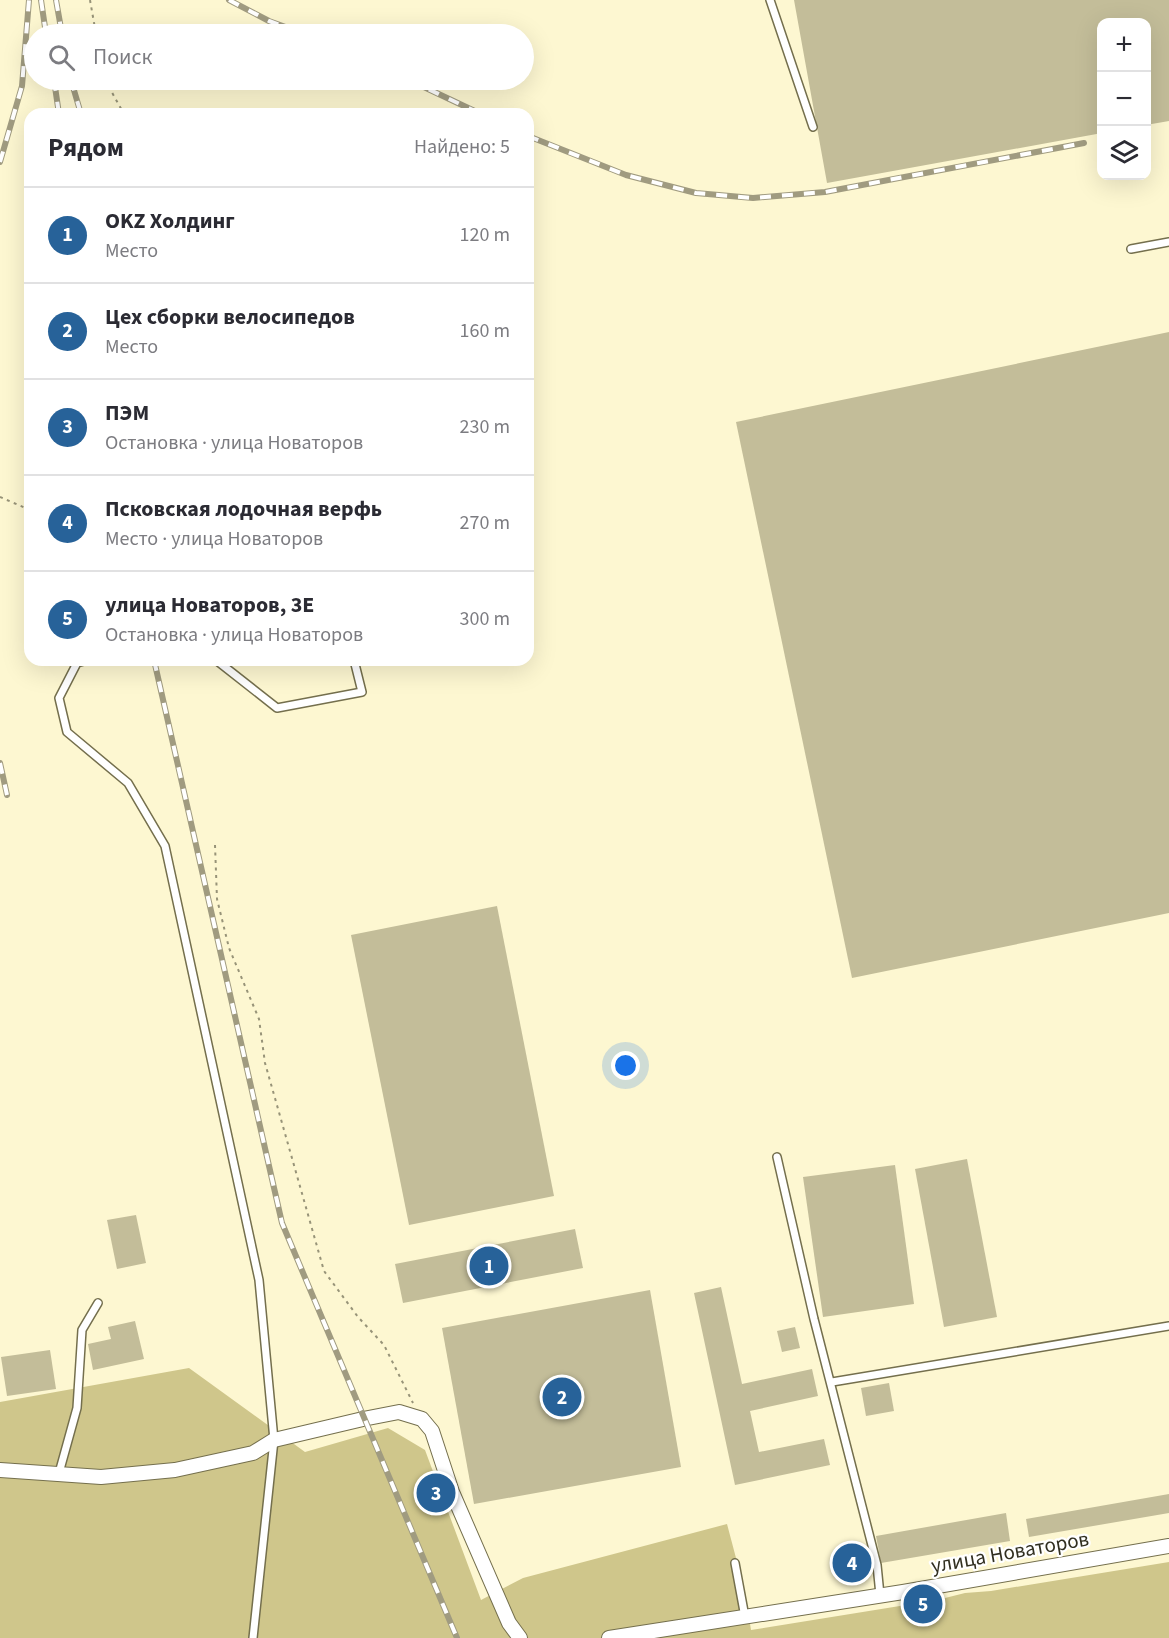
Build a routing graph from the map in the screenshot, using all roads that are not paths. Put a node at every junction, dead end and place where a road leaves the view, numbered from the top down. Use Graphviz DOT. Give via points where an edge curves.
graph roads {
  1 [pos="770,0"];
  2 [pos="813,127"];
  3 [pos="1169,242"];
  4 [pos="1131,249"];
  5 [pos="75,666"];
  6 [pos="224,666"];
  7 [pos="356,666"];
  8 [pos="777,1157"];
  9 [pos="98,1303"];
  10 [pos="1169,1326"];
  11 [pos="832,1382"];
  12 [pos="274,1440"];
  13 [pos="0,1470"];
  14 [pos="59,1473"];
  15 [pos="1169,1546"];
  16 [pos="735,1563"];
  17 [pos="880,1595"];
  18 [pos="745,1617"];
  19 [pos="632,1636"];
  20 [pos="253,1638"];
  21 [pos="520,1638"];
  22 [pos="609,1638"];
  1 -- 2 [label="lane"];
  3 -- 4 [label="lane"];
  5 -- 12 [label="lane" via="59,698 67,732 128,783 165,846 259,1280"];
  6 -- 7 [label="lane" via="277,708 362,692"];
  8 -- 11 [label="lane"];
  9 -- 14 [label="lane" via="81,1330 77,1408"];
  10 -- 11 [label="lane"];
  11 -- 17 [label="lane" via="877,1565"];
  12 -- 14 [label="street" via="253,1453 176,1470 101,1477"];
  12 -- 20 [label="lane"];
  12 -- 21 [label="street" via="399,1412 422,1419 432,1431 452,1492 509,1623"];
  13 -- 14 [label="street"];
  15 -- 17 [label="street, улица Новаторов"];
  16 -- 18 [label="lane"];
  17 -- 18 [label="street, улица Новаторов"];
  18 -- 19 [label="street, улица Новаторов"];
  19 -- 22 [label="street, улица Новаторов"];
}
